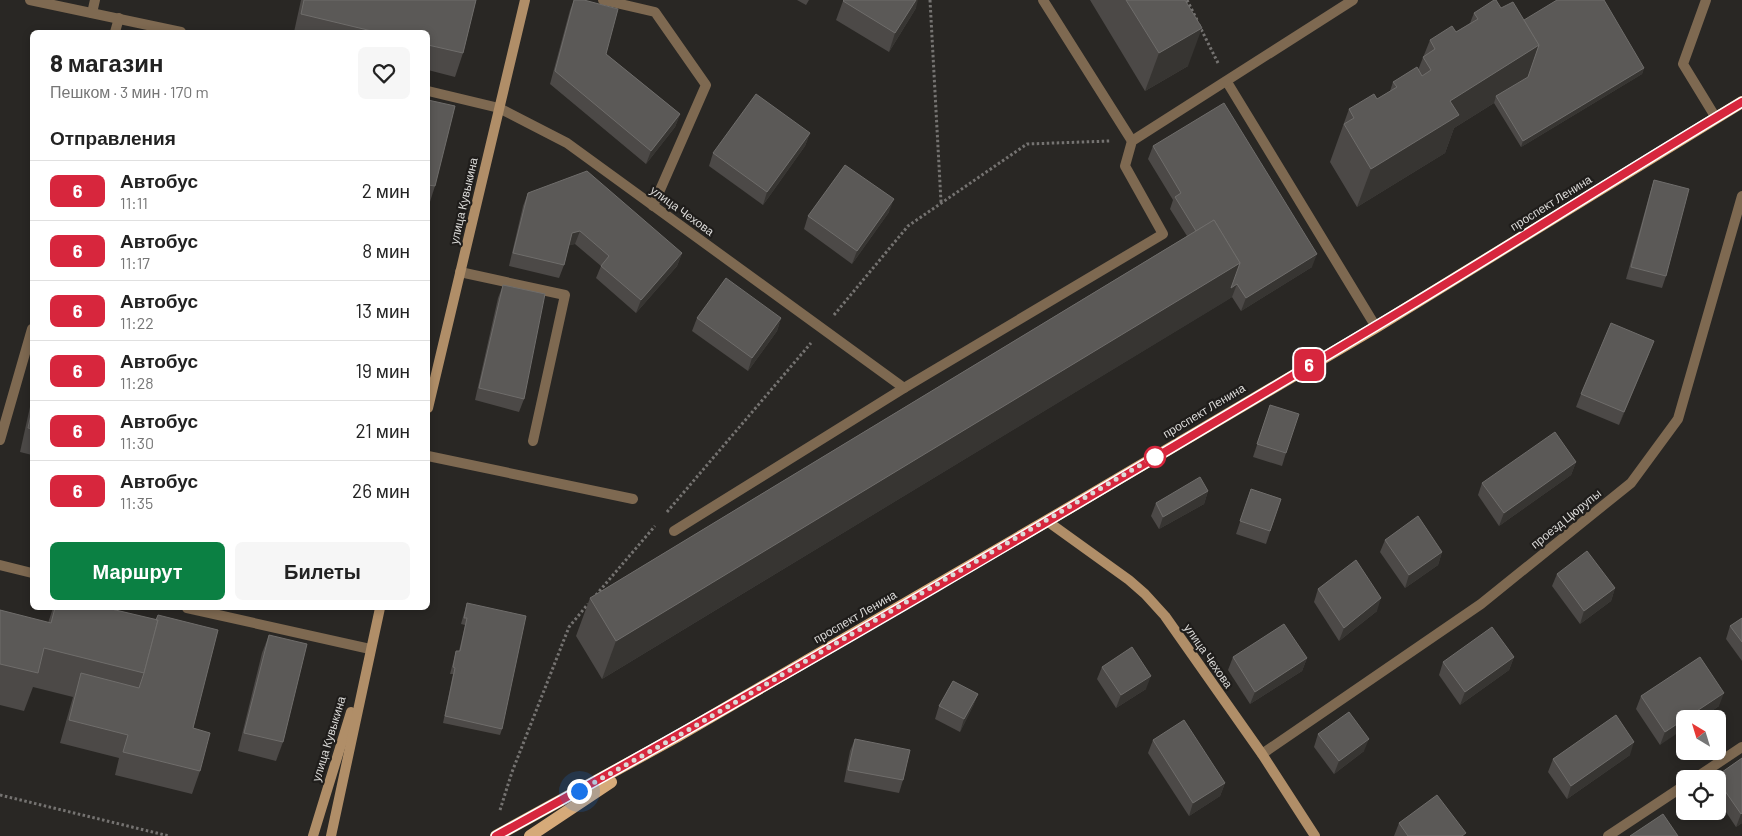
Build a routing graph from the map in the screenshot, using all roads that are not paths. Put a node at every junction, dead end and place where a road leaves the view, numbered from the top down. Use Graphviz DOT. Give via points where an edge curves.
graph roads {
  1 [pos="30,0"];
  2 [pos="95,0"];
  3 [pos="525,0"];
  4 [pos="603,0"];
  5 [pos="1042,0"];
  6 [pos="1353,0"];
  7 [pos="1706,0"];
  8 [pos="646,5"];
  9 [pos="92,13"];
  10 [pos="119,18"];
  11 [pos="116,30"];
  12 [pos="172,30"];
  13 [pos="1227,82"];
  14 [pos="430,91"];
  15 [pos="1742,102"];
  16 [pos="499,108"];
  17 [pos="1716,118"];
  18 [pos="1132,140"];
  19 [pos="1742,196"];
  20 [pos="653,206"];
  21 [pos="460,272"];
  22 [pos="1376,327"];
  23 [pos="30,336"];
  24 [pos="904,388"];
  25 [pos="430,400"];
  26 [pos="0,440"];
  27 [pos="533,441"];
  28 [pos="430,456"];
  29 [pos="633,499"];
  30 [pos="1047,521"];
  31 [pos="674,532"];
  32 [pos="0,565"];
  33 [pos="30,572"];
  34 [pos="196,610"];
  35 [pos="380,610"];
  36 [pos="370,649"];
  37 [pos="676,737"];
  38 [pos="1742,747"];
  39 [pos="1262,754"];
  40 [pos="1708,770"];
  41 [pos="1676,791"];
  42 [pos="312,836"];
  43 [pos="331,836"];
  44 [pos="496,836"];
  45 [pos="530,836"];
  46 [pos="1315,836"];
  47 [pos="1608,836"];
  1 -- 9 [label="street"];
  2 -- 9 [label="street"];
  3 -- 16 [label="street, улица Кувыкина"];
  4 -- 8 [label="street"];
  5 -- 18 [label="street"];
  6 -- 13 [label="street"];
  7 -- 17 [label="street" via="1683,64"];
  8 -- 20 [label="street" via="655,12 706,85"];
  9 -- 10 [label="street"];
  10 -- 11 [label="street"];
  10 -- 12 [label="street"];
  13 -- 18 [label="street"];
  13 -- 22 [label="street"];
  14 -- 16 [label="street, улица Чехова"];
  15 -- 17 [label="main road, проспект Ленина"];
  16 -- 20 [label="street, улица Чехова" via="567,143"];
  16 -- 21 [label="street, улица Кувыкина"];
  17 -- 22 [label="main road, проспект Ленина"];
  18 -- 24 [label="street" via="1125,166 1163,234"];
  19 -- 39 [label="street, проезд Цюрупы" via="1678,419 1631,482 1481,604"];
  20 -- 24 [label="street, улица Чехова"];
  21 -- 25 [label="street, улица Кувыкина"];
  21 -- 27 [label="street" via="565,295"];
  22 -- 30 [label="main road, проспект Ленина"];
  23 -- 26 [label="street"];
  24 -- 31 [label="street"];
  28 -- 29 [label="street"];
  30 -- 37 [label="main road, проспект Ленина"];
  30 -- 39 [label="street, улица Чехова" via="1145,594 1165,616"];
  32 -- 33 [label="street"];
  34 -- 36 [label="street"];
  35 -- 36 [label="street, улица Кувыкина"];
  36 -- 42 [label="street, улица Кувыкина"];
  36 -- 43 [label="street, улица Кувыкина"];
  37 -- 44 [label="main road, проспект Ленина"];
  37 -- 45 [label="main road, проспект Ленина"];
  38 -- 40 [label="street"];
  39 -- 46 [label="street, улица Чехова"];
  41 -- 47 [label="street"];
}
